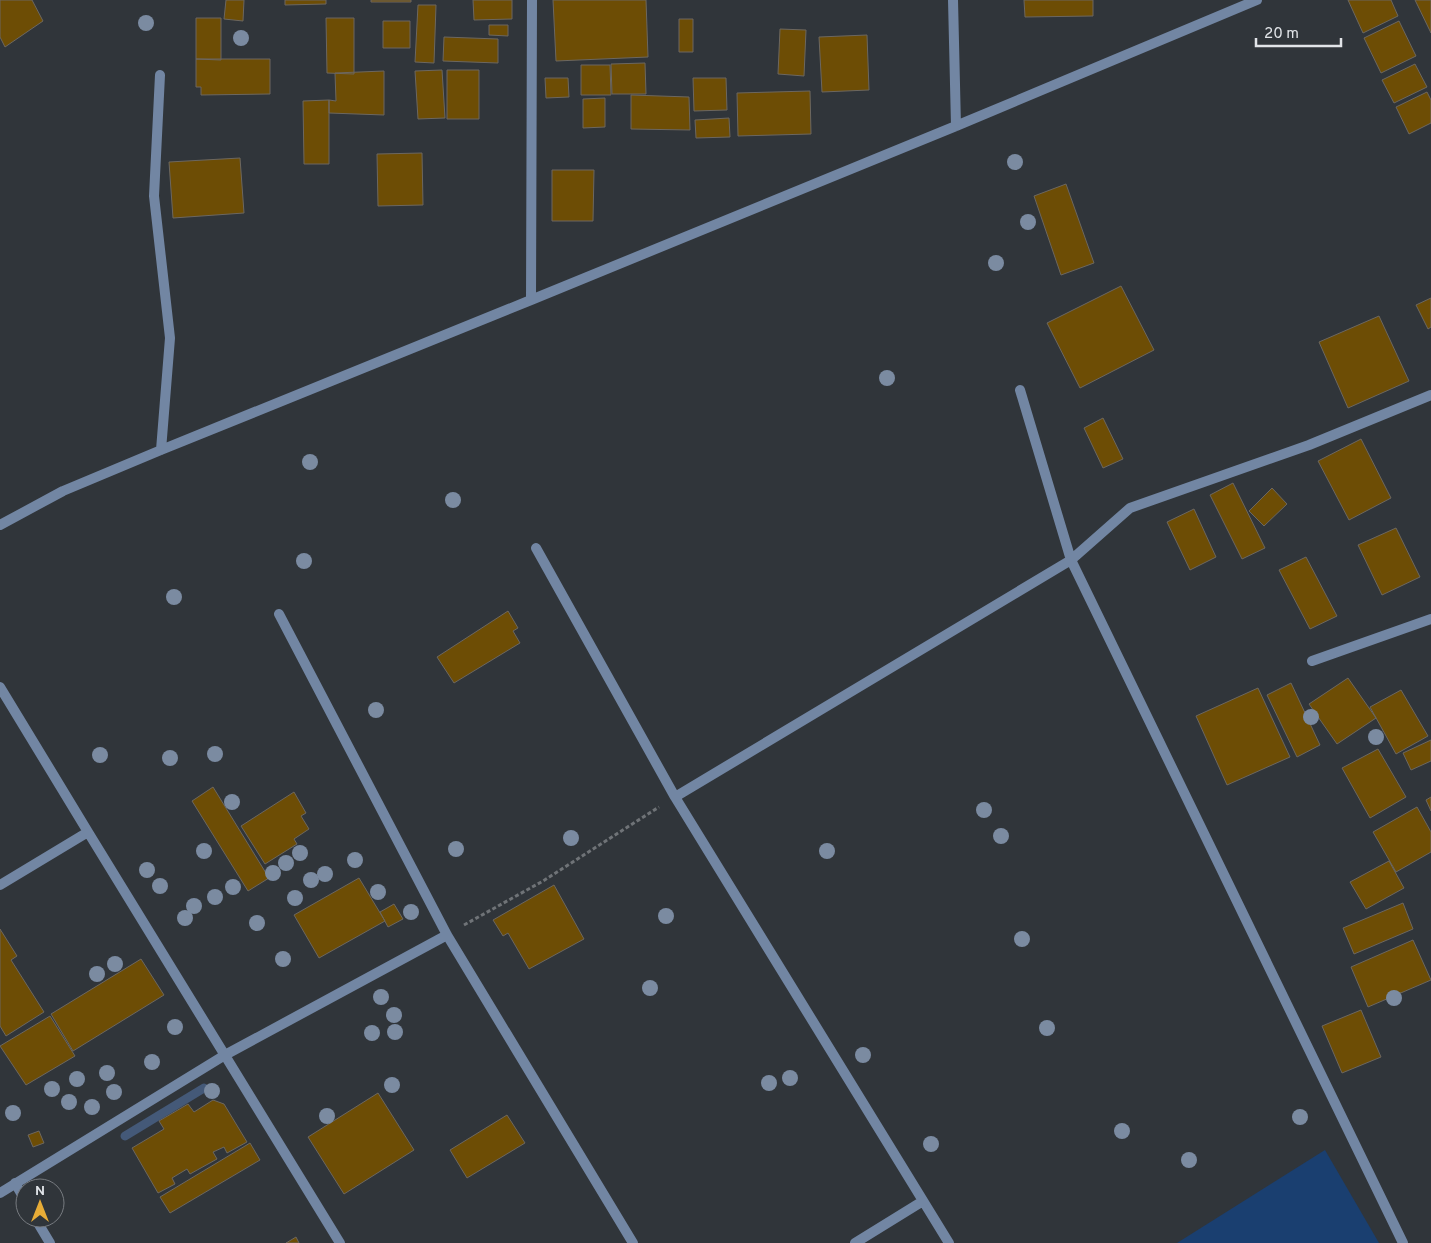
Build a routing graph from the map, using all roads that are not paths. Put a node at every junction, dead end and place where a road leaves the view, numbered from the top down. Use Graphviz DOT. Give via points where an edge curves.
graph roads {
  1 [pos="532,0"];
  2 [pos="953,0"];
  3 [pos="1257,0"];
  4 [pos="160,75"];
  5 [pos="956,126"];
  6 [pos="531,300"];
  7 [pos="1020,390"];
  8 [pos="1431,395"];
  9 [pos="161,450"];
  10 [pos="0,525"];
  11 [pos="536,548"];
  12 [pos="1071,560"];
  13 [pos="279,614"];
  14 [pos="1431,619"];
  15 [pos="1312,661"];
  16 [pos="0,687"];
  17 [pos="675,797"];
  18 [pos="88,832"];
  19 [pos="0,885"];
  20 [pos="447,935"];
  21 [pos="225,1055"];
  22 [pos="23,1178"];
  23 [pos="15,1183"];
  24 [pos="0,1193"];
  25 [pos="924,1201"];
  26 [pos="41,1228"];
  27 [pos="50,1243"];
  28 [pos="340,1243"];
  29 [pos="633,1243"];
  30 [pos="855,1243"];
  31 [pos="949,1243"];
  32 [pos="1403,1243"];
  1 -- 6 [label="street"];
  2 -- 5 [label="street"];
  3 -- 5 [label="street"];
  4 -- 9 [label="street" via="154,196 170,338"];
  5 -- 6 [label="street"];
  6 -- 9 [label="street"];
  7 -- 12 [label="street"];
  8 -- 12 [label="street" via="1308,445 1130,508"];
  9 -- 10 [label="street" via="63,491"];
  11 -- 17 [label="street"];
  12 -- 17 [label="street"];
  12 -- 32 [label="street"];
  13 -- 20 [label="street"];
  14 -- 15 [label="street"];
  16 -- 18 [label="street"];
  17 -- 25 [label="street"];
  18 -- 19 [label="street"];
  18 -- 21 [label="street"];
  20 -- 21 [label="street"];
  20 -- 29 [label="street"];
  21 -- 22 [label="street"];
  21 -- 28 [label="street"];
  23 -- 24 [label="street"];
  25 -- 30 [label="street"];
  25 -- 31 [label="street"];
  26 -- 27 [label="street"];
}
